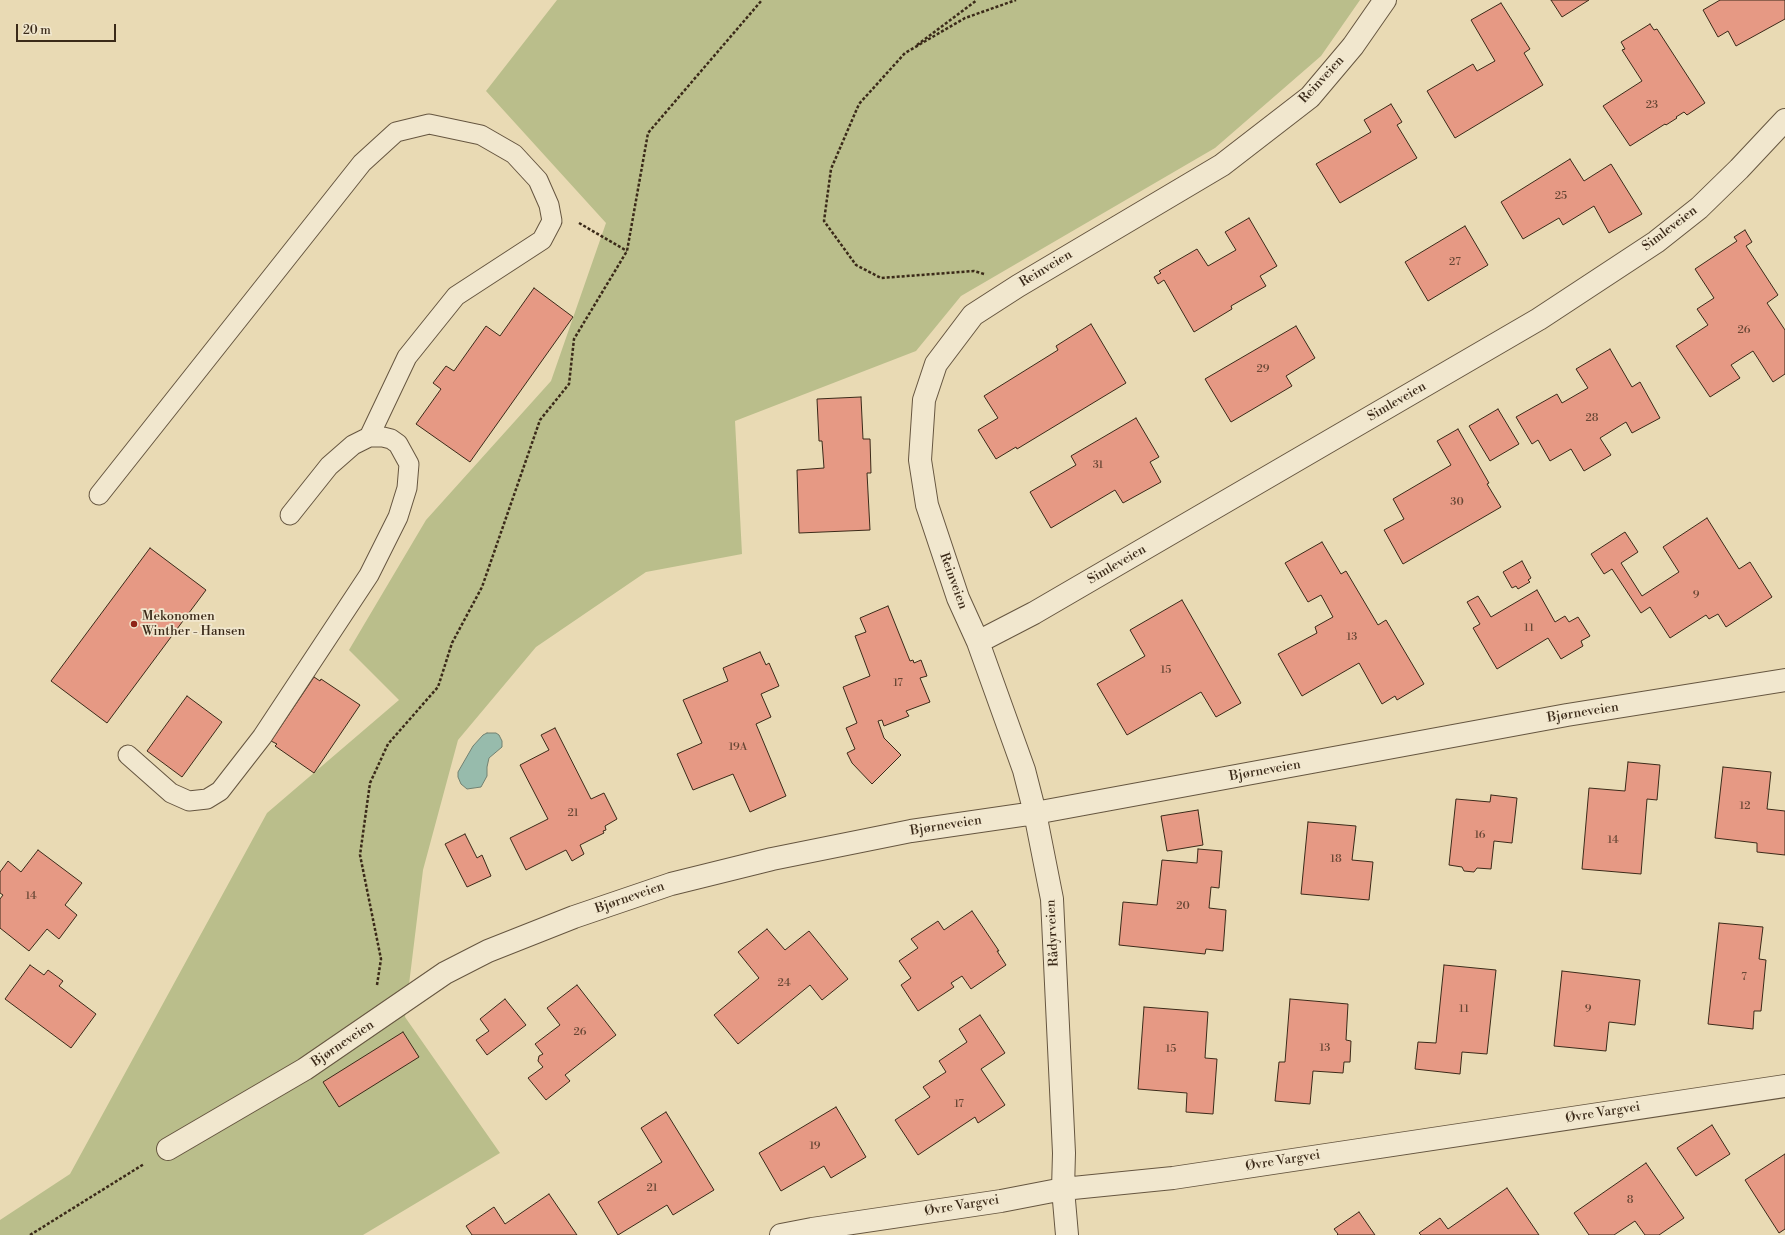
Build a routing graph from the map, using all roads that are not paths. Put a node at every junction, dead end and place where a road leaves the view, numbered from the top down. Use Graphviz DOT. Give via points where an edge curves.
graph roads {
  1 [pos="1385,0"];
  2 [pos="1785,120"];
  3 [pos="369,437"];
  4 [pos="100,495"];
  5 [pos="290,515"];
  6 [pos="978,642"];
  7 [pos="1785,680"];
  8 [pos="128,755"];
  9 [pos="1035,813"];
  10 [pos="1785,1086"];
  11 [pos="168,1149"];
  12 [pos="1063,1189"];
  13 [pos="781,1235"];
  14 [pos="1067,1235"];
  1 -- 6 [label="street, Reinveien" via="1353,46 1310,98 1222,165 973,315 936,364 924,400 920,460 927,505 958,598"];
  2 -- 6 [label="street, Simleveien" via="1740,169 1699,208 1656,242 1540,319 1034,614"];
  3 -- 4 [label="lane" via="407,357 456,296 542,240 552,222 549,205 538,180 514,154 481,135 430,124 396,132 362,162"];
  3 -- 5 [label="lane" via="353,445 329,466"];
  3 -- 8 [label="lane" via="391,439 398,444 409,464 408,488 398,518 369,575 262,738 232,778 220,792 207,799 189,801 171,792"];
  6 -- 9 [label="street, Rådyrveien" via="1024,770"];
  7 -- 9 [label="street, Bjørneveien" via="1560,716"];
  9 -- 11 [label="street, Bjørneveien" via="911,831 772,859 671,884 574,917 488,951 445,973 305,1069"];
  9 -- 12 [label="street, Rådyrveien" via="1052,899 1064,1153"];
  10 -- 12 [label="street, Øvre Vargvei" via="1181,1176"];
  12 -- 13 [label="street, Øvre Vargvei"];
  12 -- 14 [label="street, Rådyrveien"];
}
